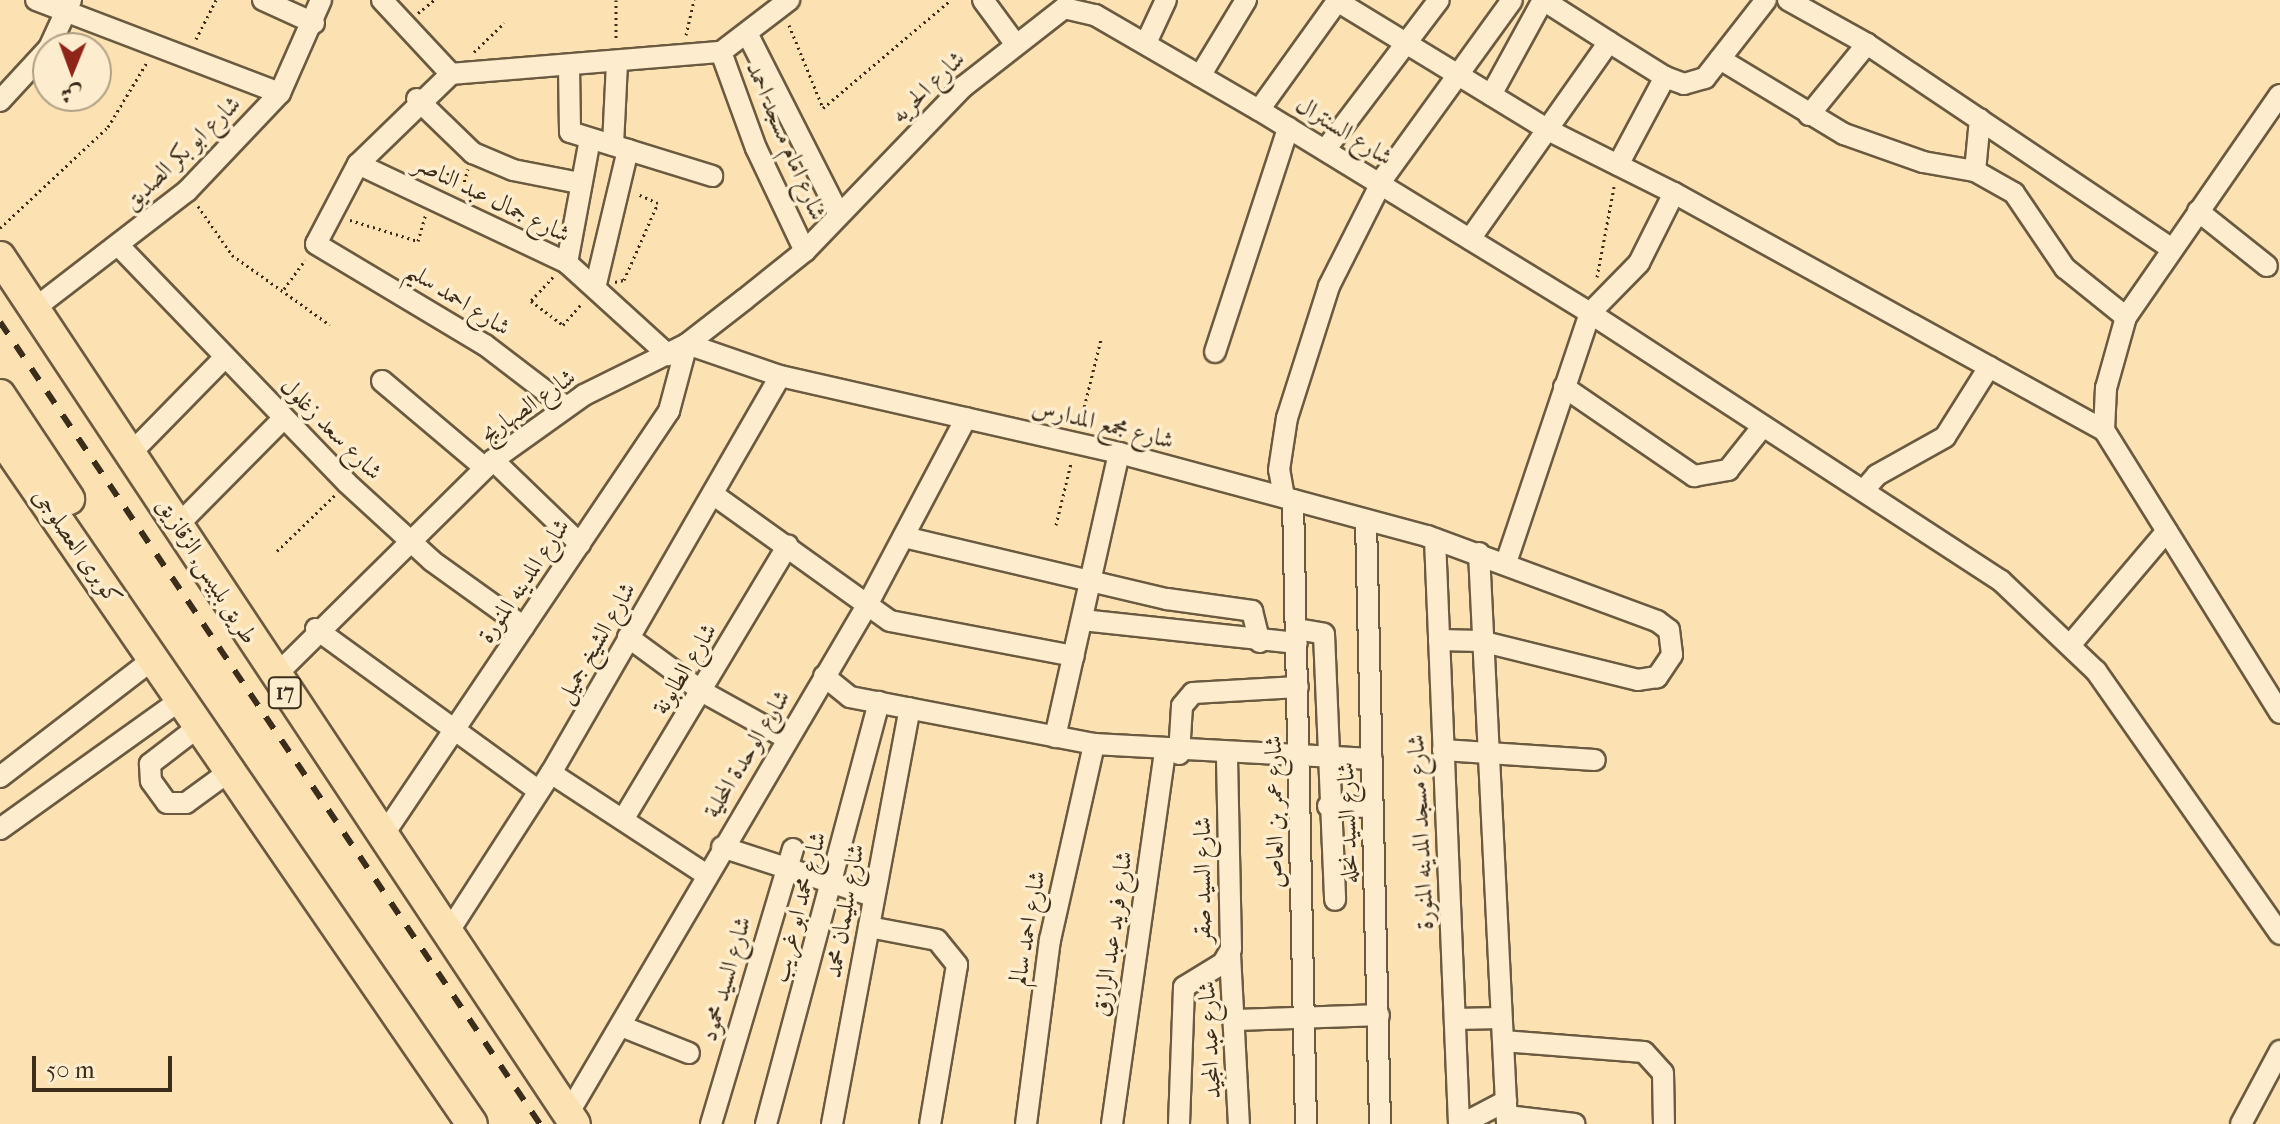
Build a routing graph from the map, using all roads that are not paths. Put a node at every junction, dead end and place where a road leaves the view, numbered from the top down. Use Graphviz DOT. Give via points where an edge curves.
graph roads {
  1 [pos="36,0"];
  2 [pos="263,0"];
  3 [pos="321,0"];
  4 [pos="382,0"];
  5 [pos="983,0"];
  6 [pos="1166,0"];
  7 [pos="1246,0"];
  8 [pos="1439,0"];
  9 [pos="1512,0"];
  10 [pos="1766,0"];
  11 [pos="1788,0"];
  12 [pos="1338,1"];
  13 [pos="1546,2"];
  14 [pos="785,4"];
  15 [pos="1062,4"];
  16 [pos="69,6"];
  17 [pos="314,23"];
  18 [pos="56,32"];
  19 [pos="747,33"];
  20 [pos="1014,42"];
  21 [pos="1609,42"];
  22 [pos="1146,43"];
  23 [pos="1867,44"];
  24 [pos="1410,45"];
  25 [pos="721,52"];
  26 [pos="1720,59"];
  27 [pos="617,64"];
  28 [pos="32,66"];
  29 [pos="569,67"];
  30 [pos="451,74"];
  31 [pos="1200,76"];
  32 [pos="1460,77"];
  33 [pos="1665,77"];
  34 [pos="280,93"];
  35 [pos="1491,95"];
  36 [pos="2280,95"];
  37 [pos="417,99"];
  38 [pos="0,101"];
  39 [pos="1259,110"];
  40 [pos="1809,115"];
  41 [pos="1980,119"];
  42 [pos="1288,128"];
  43 [pos="1548,130"];
  44 [pos="590,139"];
  45 [pos="621,148"];
  46 [pos="1325,150"];
  47 [pos="358,164"];
  48 [pos="1618,165"];
  49 [pos="1975,171"];
  50 [pos="712,176"];
  51 [pos="579,183"];
  52 [pos="1379,184"];
  53 [pos="1674,193"];
  54 [pos="2198,211"];
  55 [pos="839,214"];
  56 [pos="1470,239"];
  57 [pos="120,247"];
  58 [pos="2171,248"];
  59 [pos="805,251"];
  60 [pos="0,257"];
  61 [pos="567,263"];
  62 [pos="2267,266"];
  63 [pos="596,284"];
  64 [pos="35,308"];
  65 [pos="1590,313"];
  66 [pos="2126,317"];
  67 [pos="687,344"];
  68 [pos="1215,352"];
  69 [pos="668,355"];
  70 [pos="224,358"];
  71 [pos="1989,367"];
  72 [pos="780,376"];
  73 [pos="382,381"];
  74 [pos="1564,387"];
  75 [pos="0,395"];
  76 [pos="566,407"];
  77 [pos="966,418"];
  78 [pos="282,420"];
  79 [pos="1763,426"];
  80 [pos="2104,430"];
  81 [pos="0,436"];
  82 [pos="132,452"];
  83 [pos="1119,453"];
  84 [pos="489,464"];
  85 [pos="1864,490"];
  86 [pos="714,495"];
  87 [pos="1288,499"];
  88 [pos="1366,521"];
  89 [pos="178,525"];
  90 [pos="2167,531"];
  91 [pos="904,537"];
  92 [pos="1435,539"];
  93 [pos="408,541"];
  94 [pos="580,544"];
  95 [pos="788,545"];
  96 [pos="1479,553"];
  97 [pos="1506,562"];
  98 [pos="1090,582"];
  99 [pos="865,609"];
  100 [pos="1082,620"];
  101 [pos="524,627"];
  102 [pos="316,629"];
  103 [pos="1297,636"];
  104 [pos="628,637"];
  105 [pos="1439,640"];
  106 [pos="1480,641"];
  107 [pos="1260,642"];
  108 [pos="2071,644"];
  109 [pos="1074,656"];
  110 [pos="153,659"];
  111 [pos="824,676"];
  112 [pos="274,677"];
  113 [pos="1298,687"];
  114 [pos="703,692"];
  115 [pos="183,698"];
  116 [pos="879,702"];
  117 [pos="910,708"];
  118 [pos="2280,713"];
  119 [pos="202,724"];
  120 [pos="456,731"];
  121 [pos="1055,737"];
  122 [pos="786,738"];
  123 [pos="1094,744"];
  124 [pos="1443,750"];
  125 [pos="1484,751"];
  126 [pos="1172,753"];
  127 [pos="1227,755"];
  128 [pos="1300,757"];
  129 [pos="1326,757"];
  130 [pos="1372,759"];
  131 [pos="1595,760"];
  132 [pos="234,768"];
  133 [pos="3,769"];
  134 [pos="551,773"];
  135 [pos="538,790"];
  136 [pos="1328,806"];
  137 [pos="1373,807"];
  138 [pos="624,818"];
  139 [pos="0,829"];
  140 [pos="382,837"];
  141 [pos="722,847"];
  142 [pos="790,859"];
  143 [pos="707,875"];
  144 [pos="833,883"];
  145 [pos="873,896"];
  146 [pos="1335,900"];
  147 [pos="869,927"];
  148 [pos="449,931"];
  149 [pos="2280,934"];
  150 [pos="1230,954"];
  151 [pos="1379,1015"];
  152 [pos="1303,1018"];
  153 [pos="1501,1018"];
  154 [pos="1455,1019"];
  155 [pos="1239,1020"];
  156 [pos="621,1026"];
  157 [pos="1503,1041"];
  158 [pos="2280,1051"];
  159 [pos="689,1053"];
  160 [pos="1507,1114"];
  161 [pos="572,1119"];
  162 [pos="472,1124"];
  163 [pos="711,1124"];
  164 [pos="766,1124"];
  165 [pos="832,1124"];
  166 [pos="930,1124"];
  167 [pos="1026,1124"];
  168 [pos="1112,1124"];
  169 [pos="1179,1124"];
  170 [pos="1239,1124"];
  171 [pos="1306,1124"];
  172 [pos="1380,1124"];
  173 [pos="1460,1124"];
  174 [pos="1575,1124"];
  175 [pos="1664,1124"];
  176 [pos="2241,1124"];
  1 -- 16 [label="street"];
  2 -- 17 [label="street"];
  3 -- 17 [label="street, شارع ابو بكر الصديق"];
  4 -- 30 [label="street"];
  5 -- 20 [label="street"];
  6 -- 22 [label="street"];
  7 -- 31 [label="street"];
  8 -- 24 [label="street"];
  9 -- 32 [label="street, شارع عمر بن العاص"];
  10 -- 26 [label="street"];
  11 -- 23 [label="street"];
  12 -- 24 [label="street"];
  12 -- 39 [label="street"];
  13 -- 21 [label="street"];
  13 -- 35 [label="street"];
  14 -- 19 [label="street"];
  15 -- 20 [label="street, شارع الحريه"];
  15 -- 22 [label="street, شارع السنترال"];
  16 -- 18 [label="street"];
  16 -- 34 [label="street"];
  17 -- 34 [label="street, شارع ابو بكر الصديق"];
  19 -- 25 [label="street"];
  19 -- 55 [label="street"];
  20 -- 55 [label="street, شارع الحريه"];
  21 -- 33 [label="street"];
  21 -- 43 [label="street"];
  22 -- 31 [label="street, شارع السنترال"];
  23 -- 40 [label="street"];
  23 -- 41 [label="street"];
  24 -- 32 [label="street"];
  24 -- 46 [label="street"];
  25 -- 27 [label="street"];
  25 -- 59 [label="street, شارع امام مسجد احمد" via="756,148"];
  26 -- 33 [label="street" via="1696,82"];
  26 -- 40 [label="street"];
  27 -- 29 [label="street"];
  27 -- 45 [label="street"];
  28 -- 38 [label="street"];
  29 -- 30 [label="street"];
  29 -- 44 [label="street" via="569,130"];
  30 -- 37 [label="street"];
  31 -- 39 [label="street, شارع السنترال"];
  32 -- 35 [label="street"];
  32 -- 52 [label="street, شارع عمر بن العاص"];
  33 -- 48 [label="street"];
  34 -- 57 [label="street, شارع ابو بكر الصديق" via="187,191"];
  35 -- 43 [label="street"];
  36 -- 54 [label="street"];
  37 -- 47 [label="street"];
  37 -- 51 [label="street" via="473,153 513,170"];
  39 -- 42 [label="street, شارع السنترال"];
  40 -- 49 [label="street" via="1883,149"];
  41 -- 49 [label="street"];
  41 -- 58 [label="street"];
  42 -- 46 [label="street, شارع السنترال"];
  42 -- 68 [label="street"];
  43 -- 48 [label="street"];
  43 -- 56 [label="street"];
  44 -- 45 [label="street"];
  44 -- 51 [label="street"];
  45 -- 50 [label="street"];
  45 -- 63 [label="street" via="620,187"];
  46 -- 52 [label="street, شارع السنترال"];
  47 -- 61 [label="street, شارع جمال عبد الناصر"];
  47 -- 76 [label="street, شارع احمد سليم" via="316,244 485,345"];
  48 -- 53 [label="street"];
  49 -- 66 [label="street" via="2014,193 2065,268"];
  51 -- 61 [label="street"];
  52 -- 56 [label="street, شارع السنترال"];
  52 -- 87 [label="street, شارع عمر بن العاص" via="1305,349 1280,459"];
  53 -- 65 [label="street" via="1639,263"];
  53 -- 71 [label="street"];
  54 -- 58 [label="street"];
  54 -- 62 [label="street"];
  55 -- 59 [label="street, شارع الصهاريج"];
  56 -- 65 [label="street, شارع السنترال"];
  57 -- 64 [label="street, شارع ابو بكر الصديق"];
  57 -- 70 [label="street, شارع سعد زغلول"];
  58 -- 66 [label="street"];
  59 -- 67 [label="street, شارع الصهاريج"];
  60 -- 64 [label="highway, طريق بلبيس, الزقازيق / 17"];
  61 -- 63 [label="street, شارع جمال عبد الناصر"];
  63 -- 69 [label="street, شارع جمال عبد الناصر"];
  64 -- 82 [label="highway, طريق بلبيس, الزقازيق / 17"];
  65 -- 74 [label="street"];
  65 -- 79 [label="street, شارع السنترال"];
  66 -- 80 [label="street" via="2106,388"];
  67 -- 69 [label="street, شارع الصهاريج"];
  67 -- 72 [label="street, شارع مجمع المدارس"];
  67 -- 94 [label="street, شارع المدينه المنورة" via="669,411"];
  69 -- 76 [label="street, شارع الصهاريج"];
  70 -- 78 [label="street, شارع سعد زغلول"];
  70 -- 82 [label="street"];
  71 -- 80 [label="street"];
  71 -- 85 [label="street" via="1945,437 1877,475"];
  72 -- 77 [label="street, شارع مجمع المدارس"];
  72 -- 86 [label="street, شارع الشيخ جميل"];
  73 -- 84 [label="street"];
  74 -- 79 [label="street" via="1694,476 1728,470"];
  74 -- 97 [label="street"];
  75 -- 110 [label="highway" via="117,574"];
  76 -- 84 [label="street, شارع الصهاريج"];
  77 -- 83 [label="street, شارع مجمع المدارس"];
  77 -- 91 [label="street, شارع الوحدة المحلية"];
  78 -- 89 [label="street"];
  78 -- 93 [label="street, شارع سعد زغلول"];
  79 -- 85 [label="street, شارع السنترال"];
  80 -- 90 [label="street"];
  81 -- 110 [label="highway, كوبرى العصلوجى"];
  82 -- 89 [label="highway, طريق بلبيس, الزقازيق / 17"];
  83 -- 87 [label="street, شارع مجمع المدارس"];
  83 -- 98 [label="street"];
  84 -- 93 [label="street, شارع الصهاريج"];
  84 -- 94 [label="street"];
  85 -- 108 [label="street, شارع السنترال" via="2001,581"];
  86 -- 95 [label="street"];
  86 -- 104 [label="street, شارع الشيخ جميل"];
  87 -- 88 [label="street, شارع مجمع المدارس"];
  87 -- 103 [label="street, شارع عمر بن العاص"];
  88 -- 92 [label="street, شارع مجمع المدارس"];
  88 -- 130 [label="street, شارع السيد نحله"];
  89 -- 112 [label="highway, طريق بلبيس, الزقازيق / 17"];
  90 -- 108 [label="street"];
  90 -- 118 [label="street"];
  91 -- 98 [label="street"];
  91 -- 99 [label="street, شارع الوحدة المحلية"];
  92 -- 96 [label="street, شارع مجمع المدارس"];
  92 -- 105 [label="street, شارع مسجد المدينه المنورة"];
  93 -- 101 [label="street, شارع سعد زغلول"];
  93 -- 102 [label="street, شارع الصهاريج"];
  94 -- 101 [label="street, شارع المدينه المنورة"];
  95 -- 99 [label="street"];
  95 -- 114 [label="street, شارع الطابونة"];
  96 -- 97 [label="street, شارع مجمع المدارس"];
  96 -- 106 [label="street"];
  97 -- 106 [label="street, شارع مجمع المدارس" via="1657,621 1669,630 1672,655 1665,671 1638,680"];
  98 -- 100 [label="street"];
  98 -- 107 [label="street" via="1252,611"];
  99 -- 109 [label="street" via="890,621"];
  99 -- 111 [label="street, شارع الوحدة المحلية"];
  100 -- 107 [label="street"];
  100 -- 109 [label="street"];
  101 -- 120 [label="street, شارع المدينه المنورة"];
  102 -- 112 [label="street, شارع الصهاريج"];
  102 -- 120 [label="street"];
  103 -- 107 [label="street"];
  103 -- 113 [label="street, شارع عمر بن العاص"];
  103 -- 129 [label="street" via="1324,634"];
  104 -- 114 [label="street"];
  104 -- 134 [label="street, شارع الشيخ جميل"];
  105 -- 106 [label="street, شارع مجمع المدارس"];
  105 -- 124 [label="street, شارع مسجد المدينه المنورة"];
  106 -- 125 [label="street"];
  108 -- 149 [label="street, شارع السنترال"];
  109 -- 121 [label="street"];
  110 -- 115 [label="highway"];
  110 -- 133 [label="street"];
  111 -- 116 [label="street" via="850,697"];
  111 -- 122 [label="street, شارع الوحدة المحلية"];
  112 -- 140 [label="highway, طريق بلبيس, الزقازيق / 17"];
  113 -- 126 [label="street, شارع فريد عبد الرازق" via="1193,693 1182,706"];
  113 -- 128 [label="street, شارع عمر بن العاص"];
  114 -- 122 [label="street"];
  114 -- 138 [label="street, شارع الطابونة"];
  115 -- 119 [label="highway"];
  115 -- 139 [label="street"];
  116 -- 117 [label="street"];
  116 -- 144 [label="street, شارع محمد ابو غريب"];
  117 -- 121 [label="street"];
  117 -- 145 [label="street, شارع سليمان محمد"];
  119 -- 132 [label="highway"];
  119 -- 132 [label="street" via="150,764 151,781 167,803 186,803"];
  120 -- 135 [label="street"];
  120 -- 140 [label="street, شارع المدينه المنورة"];
  121 -- 123 [label="street"];
  122 -- 141 [label="street, شارع الوحدة المحلية"];
  123 -- 126 [label="street"];
  123 -- 167 [label="street, شارع احمد سالم" via="1050,940"];
  124 -- 125 [label="street"];
  124 -- 154 [label="street, شارع مسجد المدينه المنورة"];
  125 -- 131 [label="street"];
  125 -- 153 [label="street"];
  126 -- 127 [label="street"];
  126 -- 168 [label="street, شارع فريد عبد الرازق"];
  127 -- 128 [label="street"];
  127 -- 150 [label="street, شارع السيد صقر"];
  128 -- 129 [label="street"];
  128 -- 152 [label="street, شارع عمر بن العاص"];
  129 -- 130 [label="street"];
  129 -- 136 [label="street"];
  130 -- 137 [label="street, شارع السيد نحله"];
  132 -- 162 [label="highway"];
  134 -- 135 [label="street, شارع الشيخ جميل"];
  134 -- 138 [label="street"];
  135 -- 148 [label="street, شارع الشيخ جميل"];
  136 -- 137 [label="street"];
  136 -- 146 [label="street"];
  137 -- 151 [label="street, شارع السيد نحله"];
  138 -- 143 [label="street"];
  140 -- 148 [label="highway, طريق بلبيس, الزقازيق / 17"];
  141 -- 142 [label="street"];
  141 -- 143 [label="street, شارع الوحدة المحلية"];
  142 -- 144 [label="street"];
  142 -- 163 [label="street, شارع السيد محمود"];
  143 -- 156 [label="street, شارع الوحدة المحلية"];
  144 -- 145 [label="street"];
  144 -- 164 [label="street, شارع محمد ابو غريب"];
  145 -- 147 [label="street, شارع سليمان محمد"];
  147 -- 165 [label="street, شارع سليمان محمد"];
  147 -- 166 [label="street" via="937,940 957,965"];
  148 -- 161 [label="highway, طريق بلبيس, الزقازيق / 17"];
  150 -- 155 [label="street, شارع عبد المجيد"];
  150 -- 169 [label="street, شارع السيد صقر" via="1184,987"];
  151 -- 152 [label="street"];
  151 -- 172 [label="street, شارع السيد نحله"];
  152 -- 155 [label="street"];
  152 -- 171 [label="street, شارع عمر بن العاص"];
  153 -- 154 [label="street"];
  153 -- 157 [label="street"];
  154 -- 173 [label="street, شارع مسجد المدينه المنورة"];
  155 -- 170 [label="street, شارع عبد المجيد"];
  156 -- 159 [label="street"];
  156 -- 161 [label="street, شارع الوحدة المحلية"];
  157 -- 160 [label="street"];
  157 -- 175 [label="street" via="1644,1052 1663,1073"];
  158 -- 176 [label="street"];
  160 -- 173 [label="street"];
  160 -- 174 [label="street"];
}
